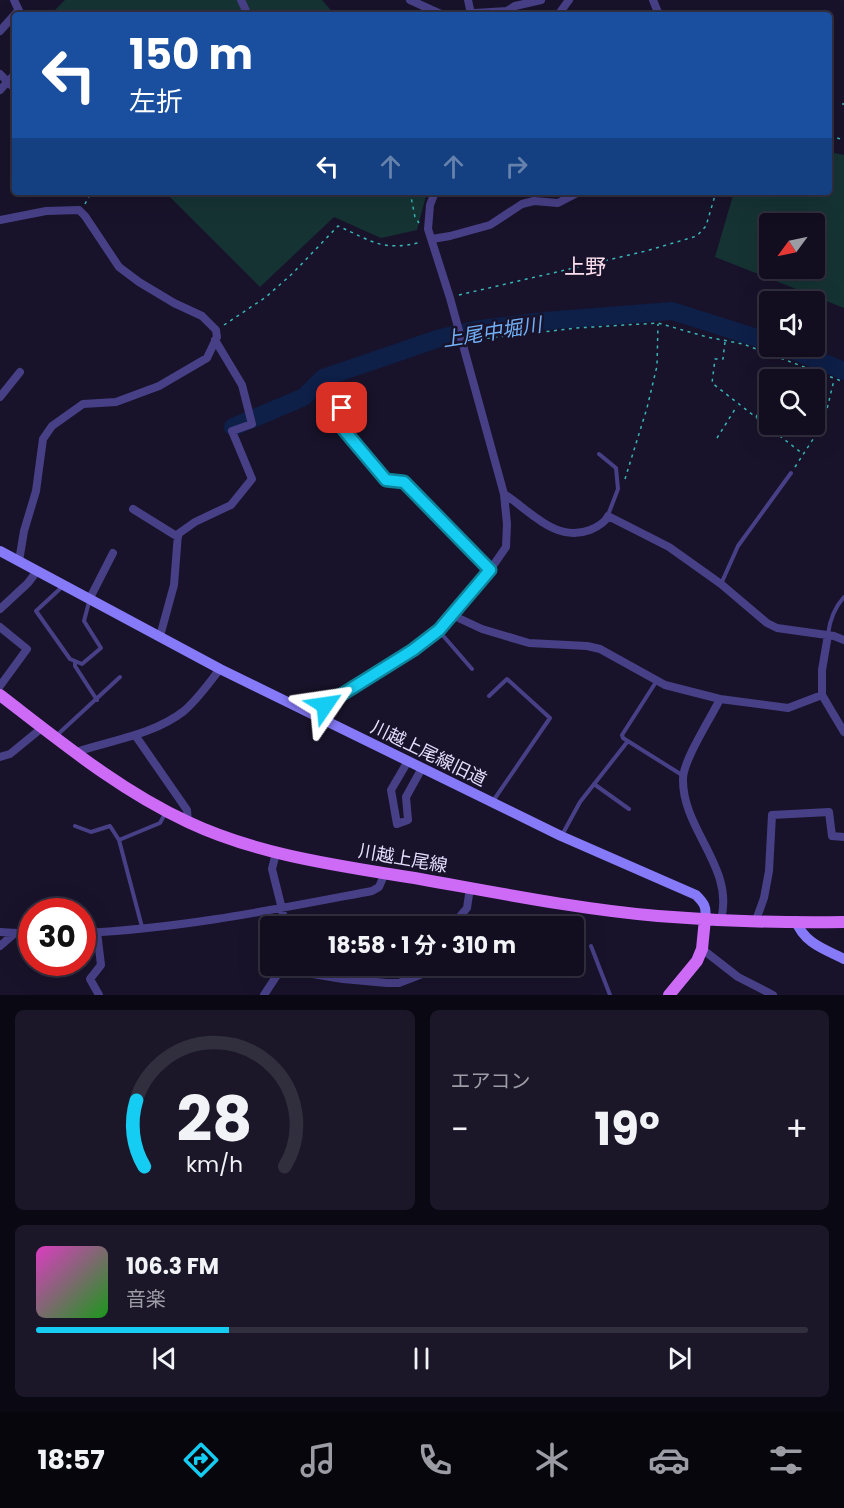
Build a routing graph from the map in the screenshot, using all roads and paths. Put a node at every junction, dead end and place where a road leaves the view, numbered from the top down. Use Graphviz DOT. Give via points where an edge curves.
graph roads {
  1 [pos="410,0"];
  2 [pos="541,0"];
  3 [pos="510,8"];
  4 [pos="436,12"];
  5 [pos="484,12"];
  6 [pos="12,21"];
  7 [pos="0,32"];
  8 [pos="0,74"];
  9 [pos="12,77"];
  10 [pos="8,81"];
  11 [pos="12,86"];
  12 [pos="0,90"];
  13 [pos="90,195"];
  14 [pos="411,195"];
  15 [pos="434,195"];
  16 [pos="573,195"];
  17 [pos="715,195"];
  18 [pos="79,210"];
  19 [pos="0,220"];
  20 [pos="428,229"];
  21 [pos="432,239"];
  22 [pos="450,298"];
  23 [pos="658,323"];
  24 [pos="216,330"];
  25 [pos="459,336"];
  26 [pos="215,340"];
  27 [pos="725,341"];
  28 [pos="20,372"];
  29 [pos="834,379"];
  30 [pos="844,382"];
  31 [pos="0,396"];
  32 [pos="738,404"];
  33 [pos="342,408"];
  34 [pos="759,414"];
  35 [pos="756,418"];
  36 [pos="717,438"];
  37 [pos="599,454"];
  38 [pos="803,454"];
  39 [pos="791,473"];
  40 [pos="618,489"];
  41 [pos="504,494"];
  42 [pos="133,509"];
  43 [pos="608,516"];
  44 [pos="178,537"];
  45 [pos="0,551"];
  46 [pos="113,554"];
  47 [pos="19,561"];
  48 [pos="490,570"];
  49 [pos="38,571"];
  50 [pos="721,584"];
  51 [pos="65,585"];
  52 [pos="844,597"];
  53 [pos="90,598"];
  54 [pos="0,609"];
  55 [pos="452,615"];
  56 [pos="0,627"];
  57 [pos="439,630"];
  58 [pos="828,635"];
  59 [pos="160,636"];
  60 [pos="844,640"];
  61 [pos="75,663"];
  62 [pos="220,669"];
  63 [pos="472,669"];
  64 [pos="120,677"];
  65 [pos="657,680"];
  66 [pos="0,686"];
  67 [pos="0,695"];
  68 [pos="822,695"];
  69 [pos="489,696"];
  70 [pos="720,699"];
  71 [pos="97,700"];
  72 [pos="314,715"];
  73 [pos="43,727"];
  74 [pos="844,732"];
  75 [pos="135,735"];
  76 [pos="55,737"];
  77 [pos="628,741"];
  78 [pos="76,752"];
  79 [pos="0,757"];
  80 [pos="408,761"];
  81 [pos="422,768"];
  82 [pos="683,776"];
  83 [pos="594,784"];
  84 [pos="492,802"];
  85 [pos="629,809"];
  86 [pos="166,811"];
  87 [pos="188,822"];
  88 [pos="75,826"];
  89 [pos="561,836"];
  90 [pos="844,837"];
  91 [pos="119,840"];
  92 [pos="276,853"];
  93 [pos="385,873"];
  94 [pos="470,888"];
  95 [pos="282,909"];
  96 [pos="283,916"];
  97 [pos="460,916"];
  98 [pos="705,919"];
  99 [pos="721,920"];
  100 [pos="756,920"];
  101 [pos="795,921"];
  102 [pos="844,922"];
  103 [pos="142,928"];
  104 [pos="0,932"];
  105 [pos="97,932"];
  106 [pos="15,933"];
  107 [pos="18,933"];
  108 [pos="0,946"];
  109 [pos="591,946"];
  110 [pos="702,949"];
  111 [pos="844,959"];
  112 [pos="277,976"];
  113 [pos="326,976"];
  114 [pos="417,976"];
  115 [pos="99,995"];
  116 [pos="264,995"];
  117 [pos="610,995"];
  118 [pos="669,995"];
  119 [pos="773,995"];
  1 -- 4 [label="street"];
  2 -- 3 [label="street"];
  3 -- 5 [label="street"];
  6 -- 7 [label="street"];
  8 -- 10 [label="street"];
  9 -- 10 [label="street"];
  10 -- 11 [label="street"];
  10 -- 12 [label="street"];
  13 -- 18 [label="path"];
  14 -- 20 [label="path" via="415,217"];
  15 -- 20 [label="street"];
  16 -- 21 [label="street" via="558,203 522,204 490,225"];
  17 -- 22 [label="path" via="706,226 697,236"];
  18 -- 19 [label="street" via="46,211"];
  18 -- 24 [label="street" via="119,267 174,303 202,315"];
  20 -- 21 [label="street"];
  21 -- 22 [label="street"];
  21 -- 24 [label="path" via="385,246 338,226 266,297"];
  22 -- 25 [label="street"];
  23 -- 25 [label="path"];
  23 -- 27 [label="path"];
  23 -- 40 [label="path" via="657,366 626,477"];
  24 -- 26 [label="street"];
  25 -- 41 [label="street"];
  26 -- 44 [label="street" via="242,385 252,424 232,431 252,479 231,505 195,522"];
  26 -- 47 [label="street" via="207,358 159,386 116,402 83,404 52,426 43,439"];
  27 -- 29 [label="path" via="743,344"];
  27 -- 32 [label="path" via="723,359 715,359 712,383"];
  28 -- 31 [label="street"];
  29 -- 30 [label="path"];
  29 -- 38 [label="path" via="820,425"];
  32 -- 35 [label="path"];
  32 -- 36 [label="path"];
  33 -- 48 [label="street" via="344,430 386,480 404,482"];
  34 -- 35 [label="path"];
  35 -- 38 [label="path"];
  37 -- 40 [label="lane" via="616,468"];
  38 -- 39 [label="path"];
  39 -- 50 [label="lane" via="738,546"];
  40 -- 43 [label="lane"];
  41 -- 43 [label="street" via="557,532 583,532 605,522"];
  41 -- 48 [label="street" via="506,547"];
  42 -- 44 [label="street"];
  43 -- 50 [label="street" via="669,547"];
  44 -- 59 [label="street" via="174,585"];
  45 -- 47 [label="street, 川越上尾線旧道"];
  46 -- 53 [label="street"];
  47 -- 49 [label="street, 川越上尾線旧道"];
  48 -- 55 [label="street"];
  49 -- 51 [label="street, 川越上尾線旧道"];
  49 -- 54 [label="street"];
  50 -- 58 [label="street" via="766,623"];
  51 -- 53 [label="street, 川越上尾線旧道"];
  51 -- 61 [label="lane" via="36,611"];
  52 -- 58 [label="lane" via="836,605"];
  53 -- 59 [label="street, 川越上尾線旧道"];
  53 -- 61 [label="lane" via="84,621 101,648 82,664"];
  55 -- 57 [label="street"];
  55 -- 65 [label="street" via="529,643 600,649"];
  56 -- 66 [label="street" via="27,649"];
  57 -- 63 [label="lane"];
  57 -- 72 [label="street"];
  58 -- 60 [label="street"];
  58 -- 68 [label="street"];
  59 -- 62 [label="street, 川越上尾線旧道"];
  61 -- 71 [label="lane"];
  62 -- 72 [label="street, 川越上尾線旧道"];
  62 -- 75 [label="street" via="183,711"];
  64 -- 71 [label="lane"];
  65 -- 70 [label="street"];
  65 -- 77 [label="lane" via="622,735"];
  67 -- 73 [label="main road, 川越上尾線"];
  68 -- 70 [label="street" via="788,708"];
  68 -- 74 [label="street"];
  69 -- 84 [label="lane" via="507,679 550,718"];
  70 -- 82 [label="street"];
  71 -- 76 [label="lane"];
  72 -- 80 [label="street, 川越上尾線旧道"];
  73 -- 76 [label="main road, 川越上尾線"];
  73 -- 79 [label="street" via="10,754"];
  75 -- 78 [label="street"];
  75 -- 87 [label="street" via="187,810"];
  76 -- 78 [label="main road, 川越上尾線"];
  77 -- 82 [label="lane"];
  77 -- 83 [label="lane"];
  78 -- 86 [label="main road, 川越上尾線" via="128,790"];
  80 -- 81 [label="street, 川越上尾線旧道"];
  80 -- 81 [label="street" via="391,790 397,824 408,820 406,796"];
  81 -- 84 [label="street, 川越上尾線旧道"];
  82 -- 99 [label="street" via="688,806 724,892 726,904"];
  83 -- 85 [label="lane"];
  83 -- 89 [label="lane"];
  84 -- 89 [label="street, 川越上尾線旧道"];
  86 -- 87 [label="main road, 川越上尾線"];
  86 -- 91 [label="lane" via="160,823"];
  87 -- 92 [label="main road, 川越上尾線"];
  88 -- 91 [label="lane" via="91,832 110,826"];
  89 -- 98 [label="street, 川越上尾線旧道" via="696,895 704,902"];
  90 -- 100 [label="street" via="832,836 829,812 772,815 769,871"];
  91 -- 103 [label="lane"];
  92 -- 93 [label="main road, 川越上尾線"];
  92 -- 95 [label="street" via="272,869"];
  93 -- 94 [label="main road, 川越上尾線"];
  93 -- 95 [label="street" via="380,887 372,891"];
  94 -- 97 [label="street" via="467,908"];
  94 -- 98 [label="main road, 川越上尾線" via="606,910"];
  95 -- 96 [label="street"];
  95 -- 103 [label="street"];
  98 -- 99 [label="main road, 川越上尾線"];
  98 -- 110 [label="main road"];
  99 -- 100 [label="main road, 川越上尾線"];
  100 -- 101 [label="main road, 川越上尾線"];
  101 -- 102 [label="main road, 川越上尾線"];
  101 -- 111 [label="street" via="810,943"];
  103 -- 105 [label="street"];
  104 -- 106 [label="street"];
  105 -- 115 [label="street" via="101,965 90,979"];
  106 -- 107 [label="street"];
  106 -- 108 [label="street"];
  109 -- 117 [label="lane"];
  110 -- 118 [label="main road"];
  110 -- 119 [label="street" via="738,977"];
  112 -- 116 [label="street"];
  113 -- 114 [label="street" via="399,983"];
}
